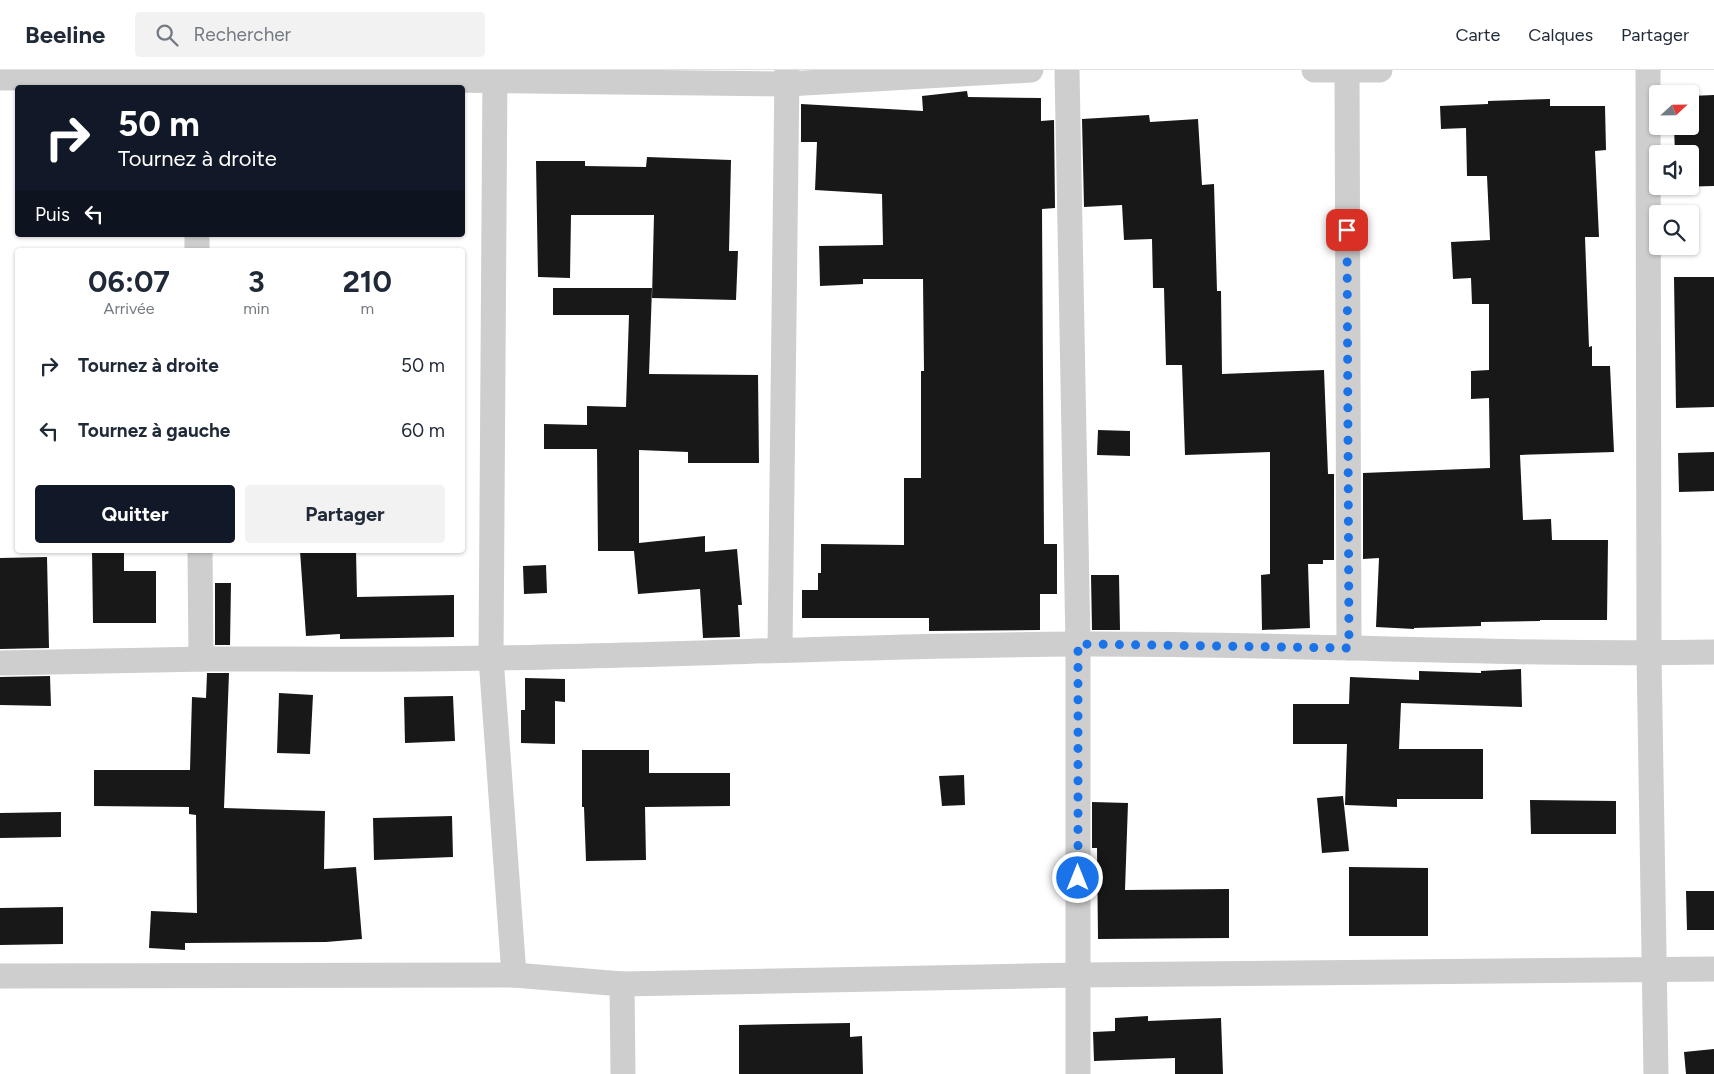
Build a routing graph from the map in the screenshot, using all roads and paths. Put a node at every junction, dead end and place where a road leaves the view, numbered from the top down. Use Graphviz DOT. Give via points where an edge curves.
graph roads {
  1 [pos="1031,70"];
  2 [pos="1066,70"];
  3 [pos="1314,70"];
  4 [pos="1347,70"];
  5 [pos="1380,70"];
  6 [pos="1648,70"];
  7 [pos="495,75"];
  8 [pos="787,77"];
  9 [pos="0,78"];
  10 [pos="196,78"];
  11 [pos="200,553"];
  12 [pos="1078,644"];
  13 [pos="1349,648"];
  14 [pos="780,649"];
  15 [pos="1714,652"];
  16 [pos="1649,654"];
  17 [pos="491,658"];
  18 [pos="201,659"];
  19 [pos="0,663"];
  20 [pos="1714,969"];
  21 [pos="1655,970"];
  22 [pos="514,975"];
  23 [pos="1078,975"];
  24 [pos="0,976"];
  25 [pos="622,984"];
  26 [pos="623,1074"];
  27 [pos="1078,1074"];
  28 [pos="1656,1074"];
  1 -- 8 [label="street"];
  2 -- 12 [label="street"];
  3 -- 4 [label="street"];
  4 -- 5 [label="street"];
  4 -- 13 [label="street"];
  6 -- 16 [label="street"];
  7 -- 8 [label="street"];
  7 -- 10 [label="street"];
  7 -- 17 [label="street"];
  8 -- 14 [label="street"];
  9 -- 10 [label="street"];
  11 -- 18 [label="street"];
  12 -- 13 [label="street"];
  12 -- 14 [label="street"];
  12 -- 23 [label="street"];
  13 -- 16 [label="street"];
  14 -- 17 [label="street"];
  15 -- 16 [label="street"];
  16 -- 21 [label="street"];
  17 -- 18 [label="street"];
  17 -- 22 [label="street"];
  18 -- 19 [label="street"];
  20 -- 21 [label="street"];
  21 -- 23 [label="street"];
  21 -- 28 [label="street"];
  22 -- 24 [label="street"];
  22 -- 25 [label="street"];
  23 -- 25 [label="street"];
  23 -- 27 [label="street"];
  25 -- 26 [label="street"];
}
